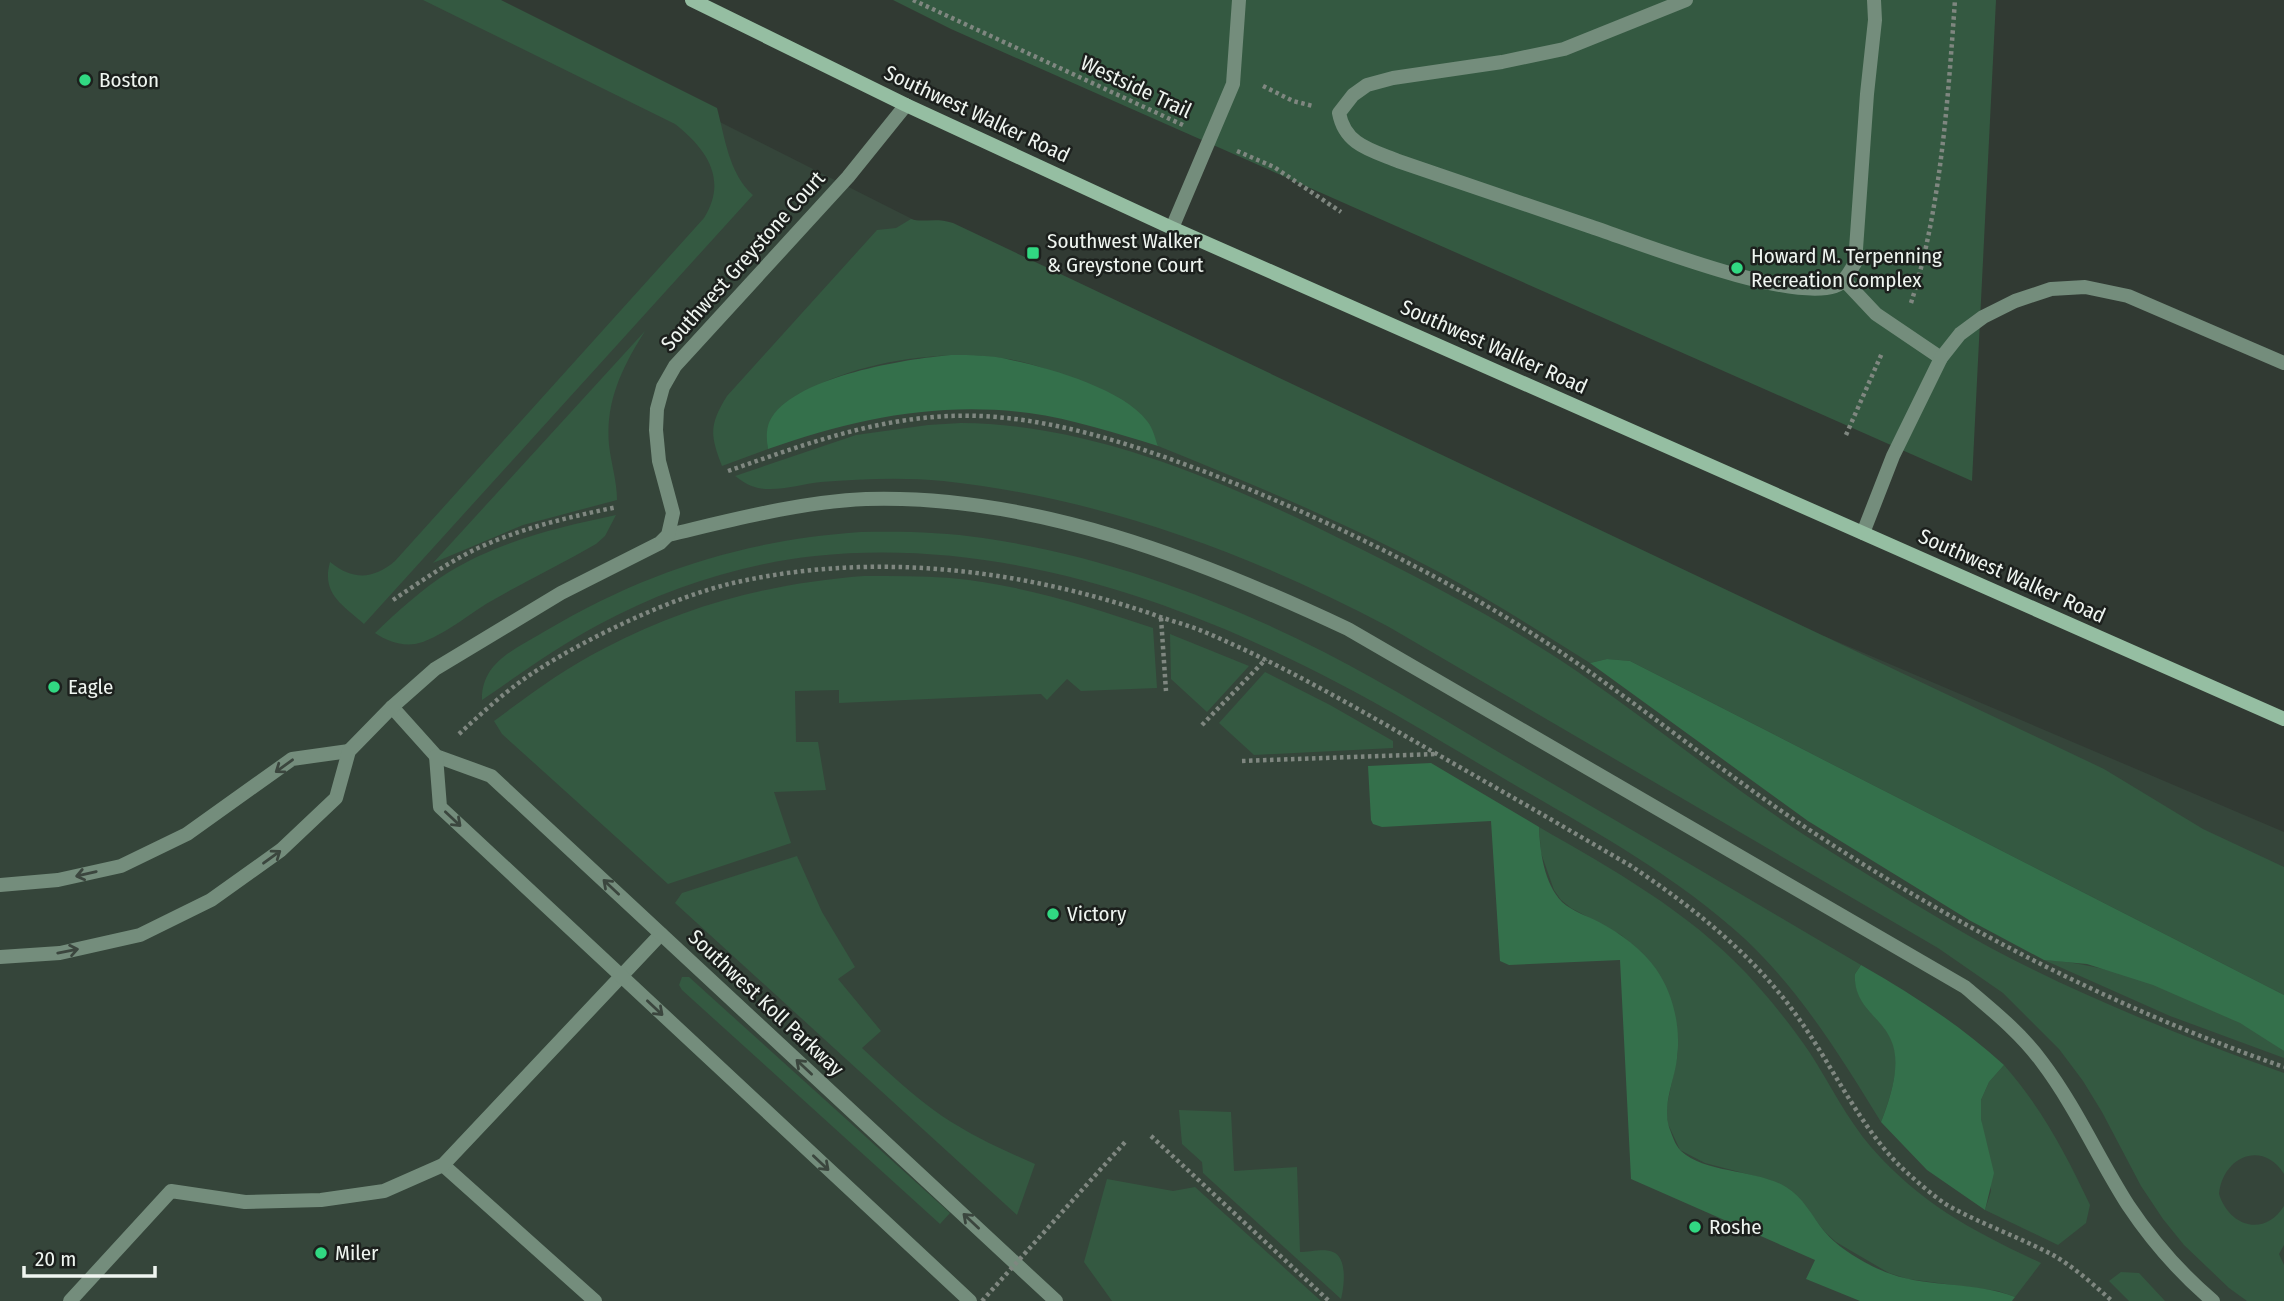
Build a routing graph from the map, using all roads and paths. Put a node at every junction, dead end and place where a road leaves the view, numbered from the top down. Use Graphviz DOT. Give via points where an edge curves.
graph roads {
  1 [pos="692,0"];
  2 [pos="913,0"];
  3 [pos="1239,0"];
  4 [pos="1686,0"];
  5 [pos="1874,0"];
  6 [pos="1955,0"];
  7 [pos="1234,71"];
  8 [pos="906,105"];
  9 [pos="1339,113"];
  10 [pos="1210,138"];
  11 [pos="1341,212"];
  12 [pos="1172,228"];
  13 [pos="1844,280"];
  14 [pos="1912,303"];
  15 [pos="1885,348"];
  16 [pos="1941,358"];
  17 [pos="2284,363"];
  18 [pos="1846,435"];
  19 [pos="728,471"];
  20 [pos="617,507"];
  21 [pos="1863,533"];
  22 [pos="668,535"];
  23 [pos="393,600"];
  24 [pos="1161,618"];
  25 [pos="1266,659"];
  26 [pos="1166,691"];
  27 [pos="392,708"];
  28 [pos="2284,719"];
  29 [pos="1202,725"];
  30 [pos="349,751"];
  31 [pos="1437,754"];
  32 [pos="436,756"];
  33 [pos="1242,761"];
  34 [pos="0,885"];
  35 [pos="661,934"];
  36 [pos="0,957"];
  37 [pos="621,976"];
  38 [pos="2284,1067"];
  39 [pos="1151,1136"];
  40 [pos="1127,1140"];
  41 [pos="443,1165"];
  42 [pos="70,1301"];
  43 [pos="595,1301"];
  44 [pos="970,1301"];
  45 [pos="982,1301"];
  46 [pos="1056,1301"];
  47 [pos="1329,1301"];
  48 [pos="2112,1301"];
  49 [pos="2213,1301"];
  1 -- 8 [label="main road, Southwest Walker Road"];
  2 -- 10 [label="path, Westside Trail"];
  3 -- 7 [label="street"];
  4 -- 9 [label="street" via="1564,49 1367,85"];
  5 -- 13 [label="street" via="1855,263"];
  6 -- 14 [label="path" via="1938,175"];
  7 -- 9 [label="path" via="1293,101"];
  7 -- 10 [label="street"];
  8 -- 12 [label="main road, Southwest Walker Road"];
  8 -- 22 [label="street, Southwest Greystone Court" via="848,177 675,366 663,387 656,430 673,513"];
  9 -- 13 [label="street" via="1341,128 1367,149 1679,257 1775,285 1809,289 1835,286"];
  10 -- 11 [label="path, Westside Trail" via="1274,167"];
  10 -- 12 [label="street"];
  12 -- 21 [label="main road, Southwest Walker Road"];
  13 -- 16 [label="street" via="1876,314"];
  15 -- 18 [label="path"];
  16 -- 17 [label="street" via="1960,334 2015,301 2051,289 2085,287 2128,296"];
  16 -- 21 [label="street"];
  19 -- 38 [label="path" via="835,434 938,416 1033,420 1175,460 1337,529 1513,621 1808,829 2005,946 2139,1011"];
  20 -- 23 [label="path" via="523,530 488,544"];
  21 -- 28 [label="main road, Southwest Walker Road"];
  22 -- 27 [label="street" via="650,550 588,578 457,654"];
  22 -- 49 [label="street" via="760,514 864,499 995,509 1157,551 1348,629 1965,987 2041,1060 2134,1213 2189,1280"];
  24 -- 25 [label="path" via="1204,631"];
  24 -- 26 [label="path"];
  24 -- 32 [label="path" via="1065,589 940,569 867,567 732,583 606,632 538,669"];
  25 -- 29 [label="path"];
  25 -- 31 [label="path"];
  27 -- 30 [label="street"];
  27 -- 32 [label="street, Southwest Koll Parkway"];
  30 -- 34 [label="street, one-way" via="292,759 187,834 121,866 58,880"];
  36 -- 30 [label="street, one-way" via="60,953 140,935 211,900 281,850 336,798"];
  31 -- 33 [label="path"];
  31 -- 48 [label="path" via="1631,866 1722,933 1798,1016 1865,1123 1900,1166 1945,1203 2054,1256"];
  35 -- 32 [label="street, Southwest Koll Parkway, one-way" via="491,776"];
  32 -- 37 [label="street, one-way" via="440,807"];
  35 -- 37 [label="street"];
  46 -- 35 [label="street, Southwest Koll Parkway, one-way"];
  37 -- 41 [label="street"];
  37 -- 44 [label="street, one-way"];
  39 -- 47 [label="path"];
  40 -- 45 [label="path, bridge"];
  41 -- 42 [label="street" via="384,1191 321,1200 245,1202 171,1191"];
  41 -- 43 [label="street"];
}
